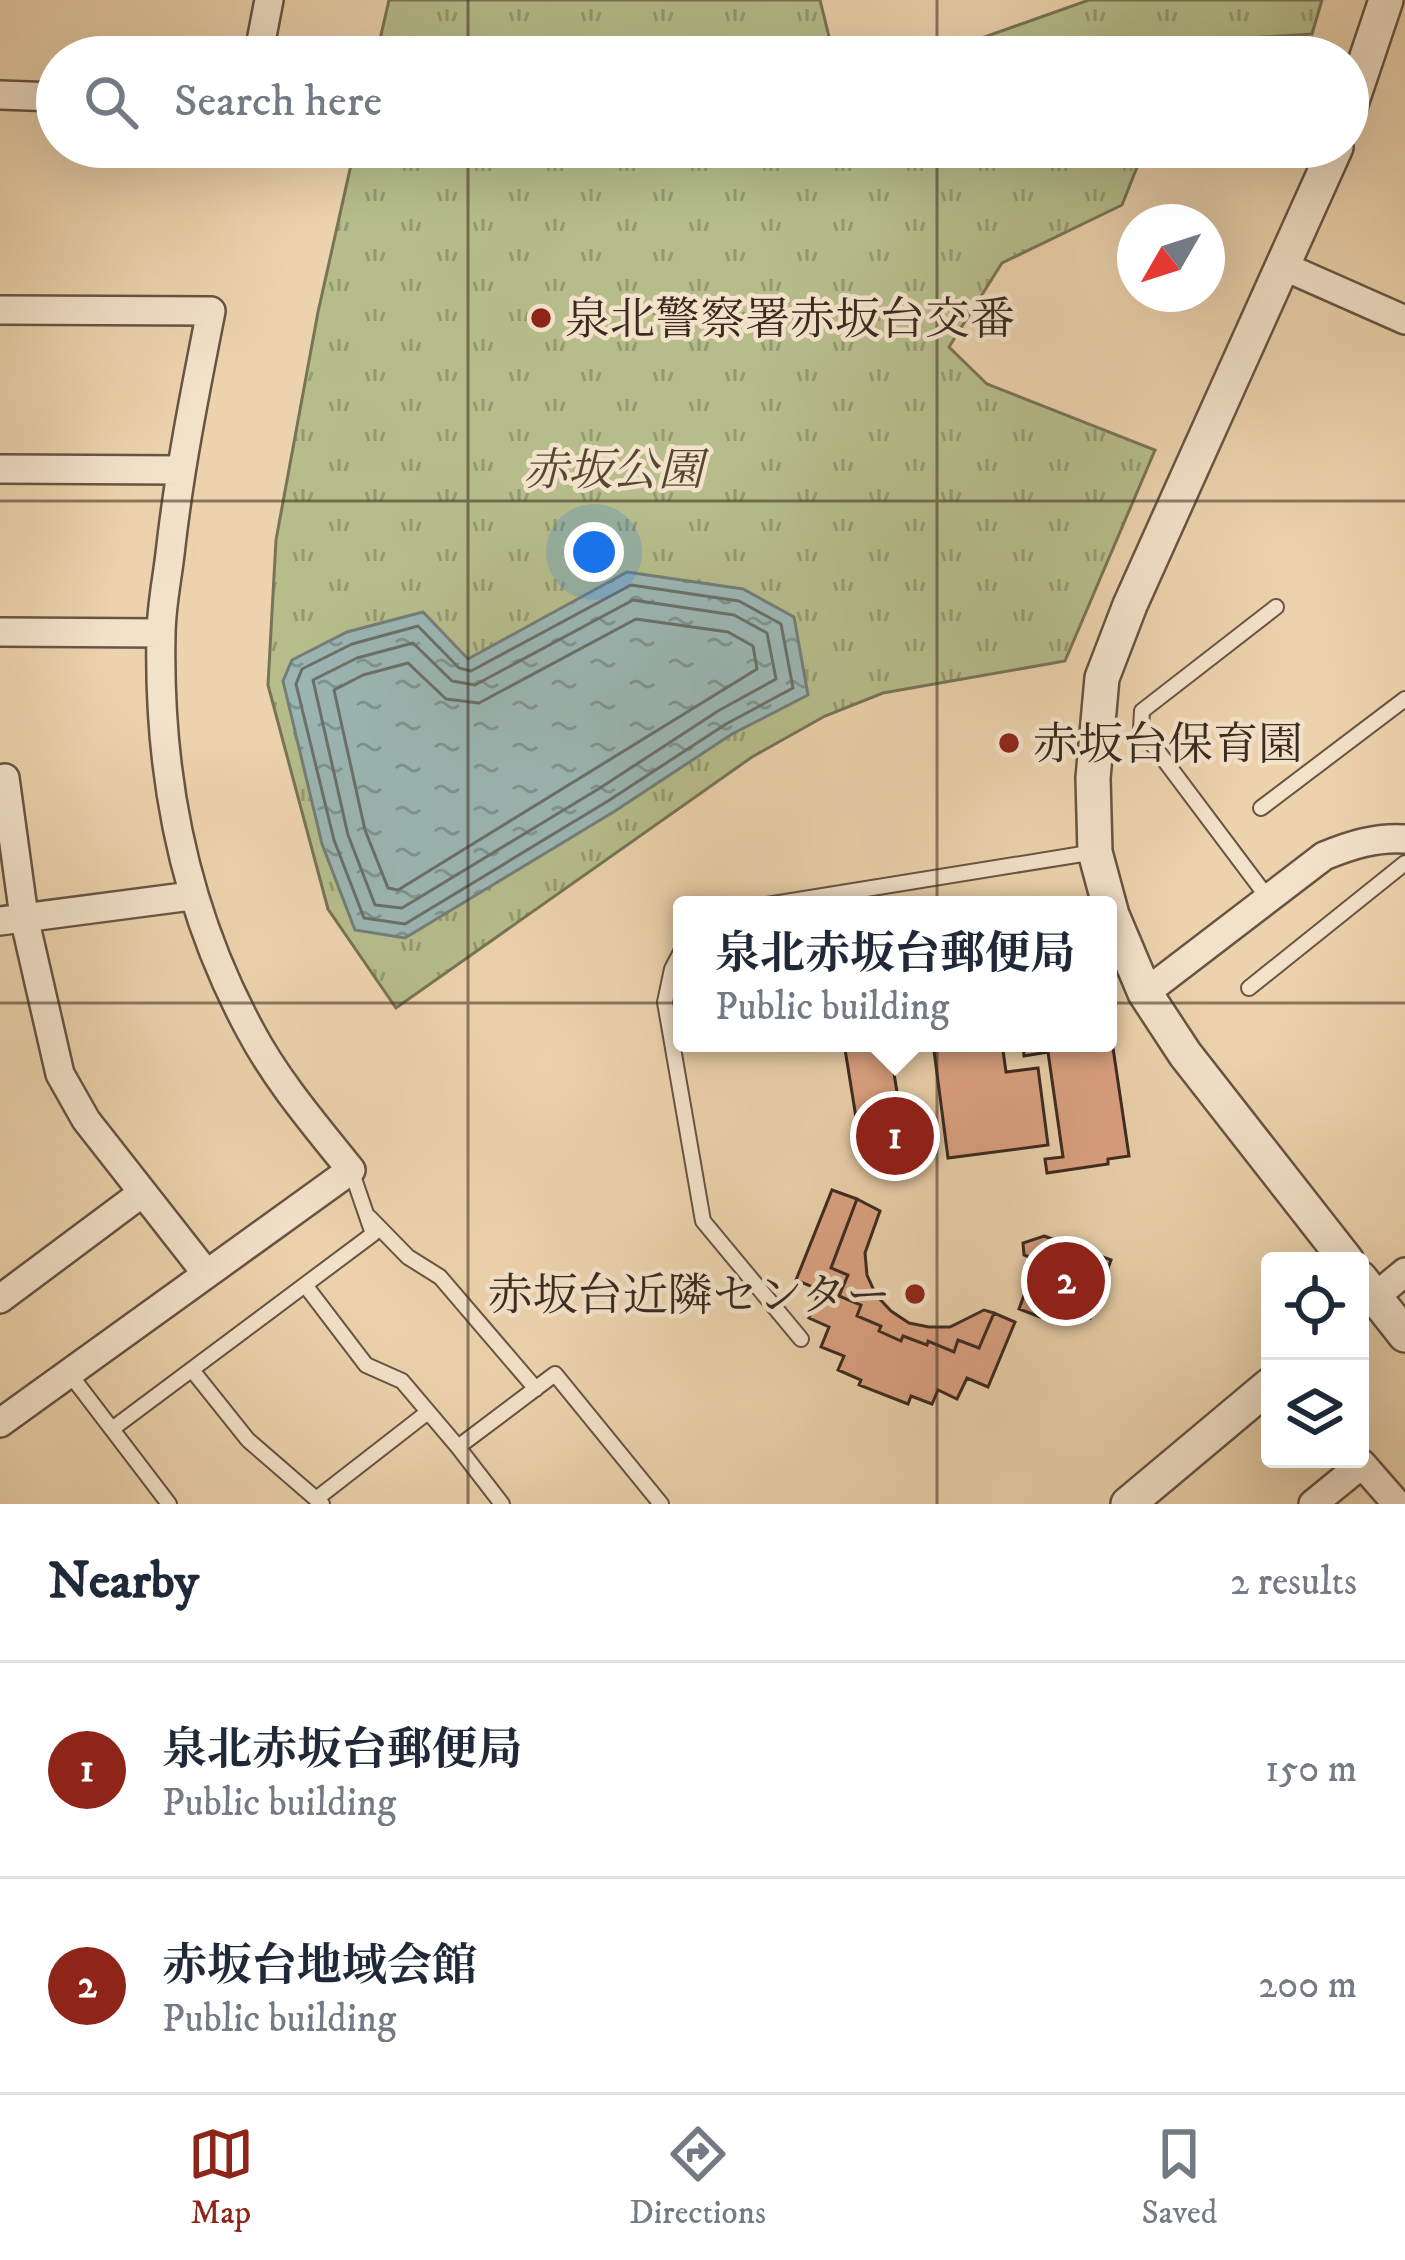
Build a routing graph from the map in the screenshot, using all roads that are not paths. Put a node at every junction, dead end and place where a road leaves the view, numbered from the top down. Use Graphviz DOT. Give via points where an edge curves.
graph roads {
  1 [pos="269,0"];
  2 [pos="1386,0"];
  3 [pos="262,36"];
  4 [pos="1369,51"];
  5 [pos="0,95"];
  6 [pos="36,96"];
  7 [pos="1327,168"];
  8 [pos="1283,266"];
  9 [pos="0,310"];
  10 [pos="1405,320"];
  11 [pos="0,469"];
  12 [pos="180,470"];
  13 [pos="1276,607"];
  14 [pos="0,632"];
  15 [pos="161,633"];
  16 [pos="1405,699"];
  17 [pos="0,779"];
  18 [pos="1261,808"];
  19 [pos="1405,839"];
  20 [pos="1095,852"];
  21 [pos="1405,862"];
  22 [pos="191,896"];
  23 [pos="823,896"];
  24 [pos="1107,896"];
  25 [pos="1268,898"];
  26 [pos="12,919"];
  27 [pos="1117,927"];
  28 [pos="673,967"];
  29 [pos="1249,988"];
  30 [pos="1144,993"];
  31 [pos="673,1048"];
  32 [pos="674,1052"];
  33 [pos="351,1169"];
  34 [pos="142,1193"];
  35 [pos="366,1213"];
  36 [pos="1340,1252"];
  37 [pos="206,1273"];
  38 [pos="1405,1273"];
  39 [pos="304,1286"];
  40 [pos="1369,1293"];
  41 [pos="0,1299"];
  42 [pos="1369,1299"];
  43 [pos="1405,1335"];
  44 [pos="801,1339"];
  45 [pos="192,1370"];
  46 [pos="69,1373"];
  47 [pos="536,1389"];
  48 [pos="1261,1393"];
  49 [pos="428,1412"];
  50 [pos="0,1423"];
  51 [pos="112,1430"];
  52 [pos="458,1447"];
  53 [pos="319,1502"];
  54 [pos="169,1504"];
  55 [pos="502,1504"];
  56 [pos="661,1504"];
  57 [pos="1128,1504"];
  58 [pos="1313,1504"];
  59 [pos="1396,1504"];
  1 -- 3 [label="street"];
  2 -- 4 [label="street"];
  5 -- 6 [label="street"];
  7 -- 8 [label="street"];
  8 -- 10 [label="street"];
  8 -- 20 [label="street" via="1102,678"];
  9 -- 12 [label="street" via="211,311"];
  11 -- 12 [label="street"];
  12 -- 15 [label="street"];
  13 -- 25 [label="lane" via="1142,711 1141,729"];
  14 -- 15 [label="street"];
  15 -- 22 [label="street" via="166,772"];
  16 -- 18 [label="lane"];
  17 -- 26 [label="street"];
  19 -- 25 [label="street" via="1324,856"];
  20 -- 23 [label="lane"];
  20 -- 24 [label="street"];
  21 -- 29 [label="lane"];
  22 -- 26 [label="street"];
  22 -- 33 [label="street" via="250,1032"];
  25 -- 30 [label="street"];
  26 -- 34 [label="street" via="60,1074"];
  27 -- 30 [label="street"];
  28 -- 31 [label="lane" via="665,1002"];
  30 -- 36 [label="street"];
  32 -- 44 [label="lane" via="703,1221"];
  33 -- 35 [label="lane"];
  33 -- 37 [label="street"];
  34 -- 37 [label="street"];
  34 -- 41 [label="street"];
  35 -- 39 [label="lane" via="373,1234"];
  35 -- 47 [label="lane" via="440,1277"];
  37 -- 46 [label="street"];
  38 -- 40 [label="street"];
  39 -- 45 [label="lane"];
  39 -- 49 [label="lane" via="366,1365 402,1381"];
  42 -- 43 [label="street"];
  45 -- 51 [label="lane"];
  45 -- 53 [label="lane" via="248,1440"];
  46 -- 50 [label="street"];
  46 -- 51 [label="lane"];
  47 -- 52 [label="lane"];
  47 -- 56 [label="lane" via="556,1374"];
  48 -- 57 [label="street"];
  49 -- 52 [label="lane"];
  49 -- 53 [label="lane"];
  51 -- 54 [label="lane"];
  52 -- 55 [label="lane"];
  58 -- 59 [label="street" via="1362,1464"];
}
